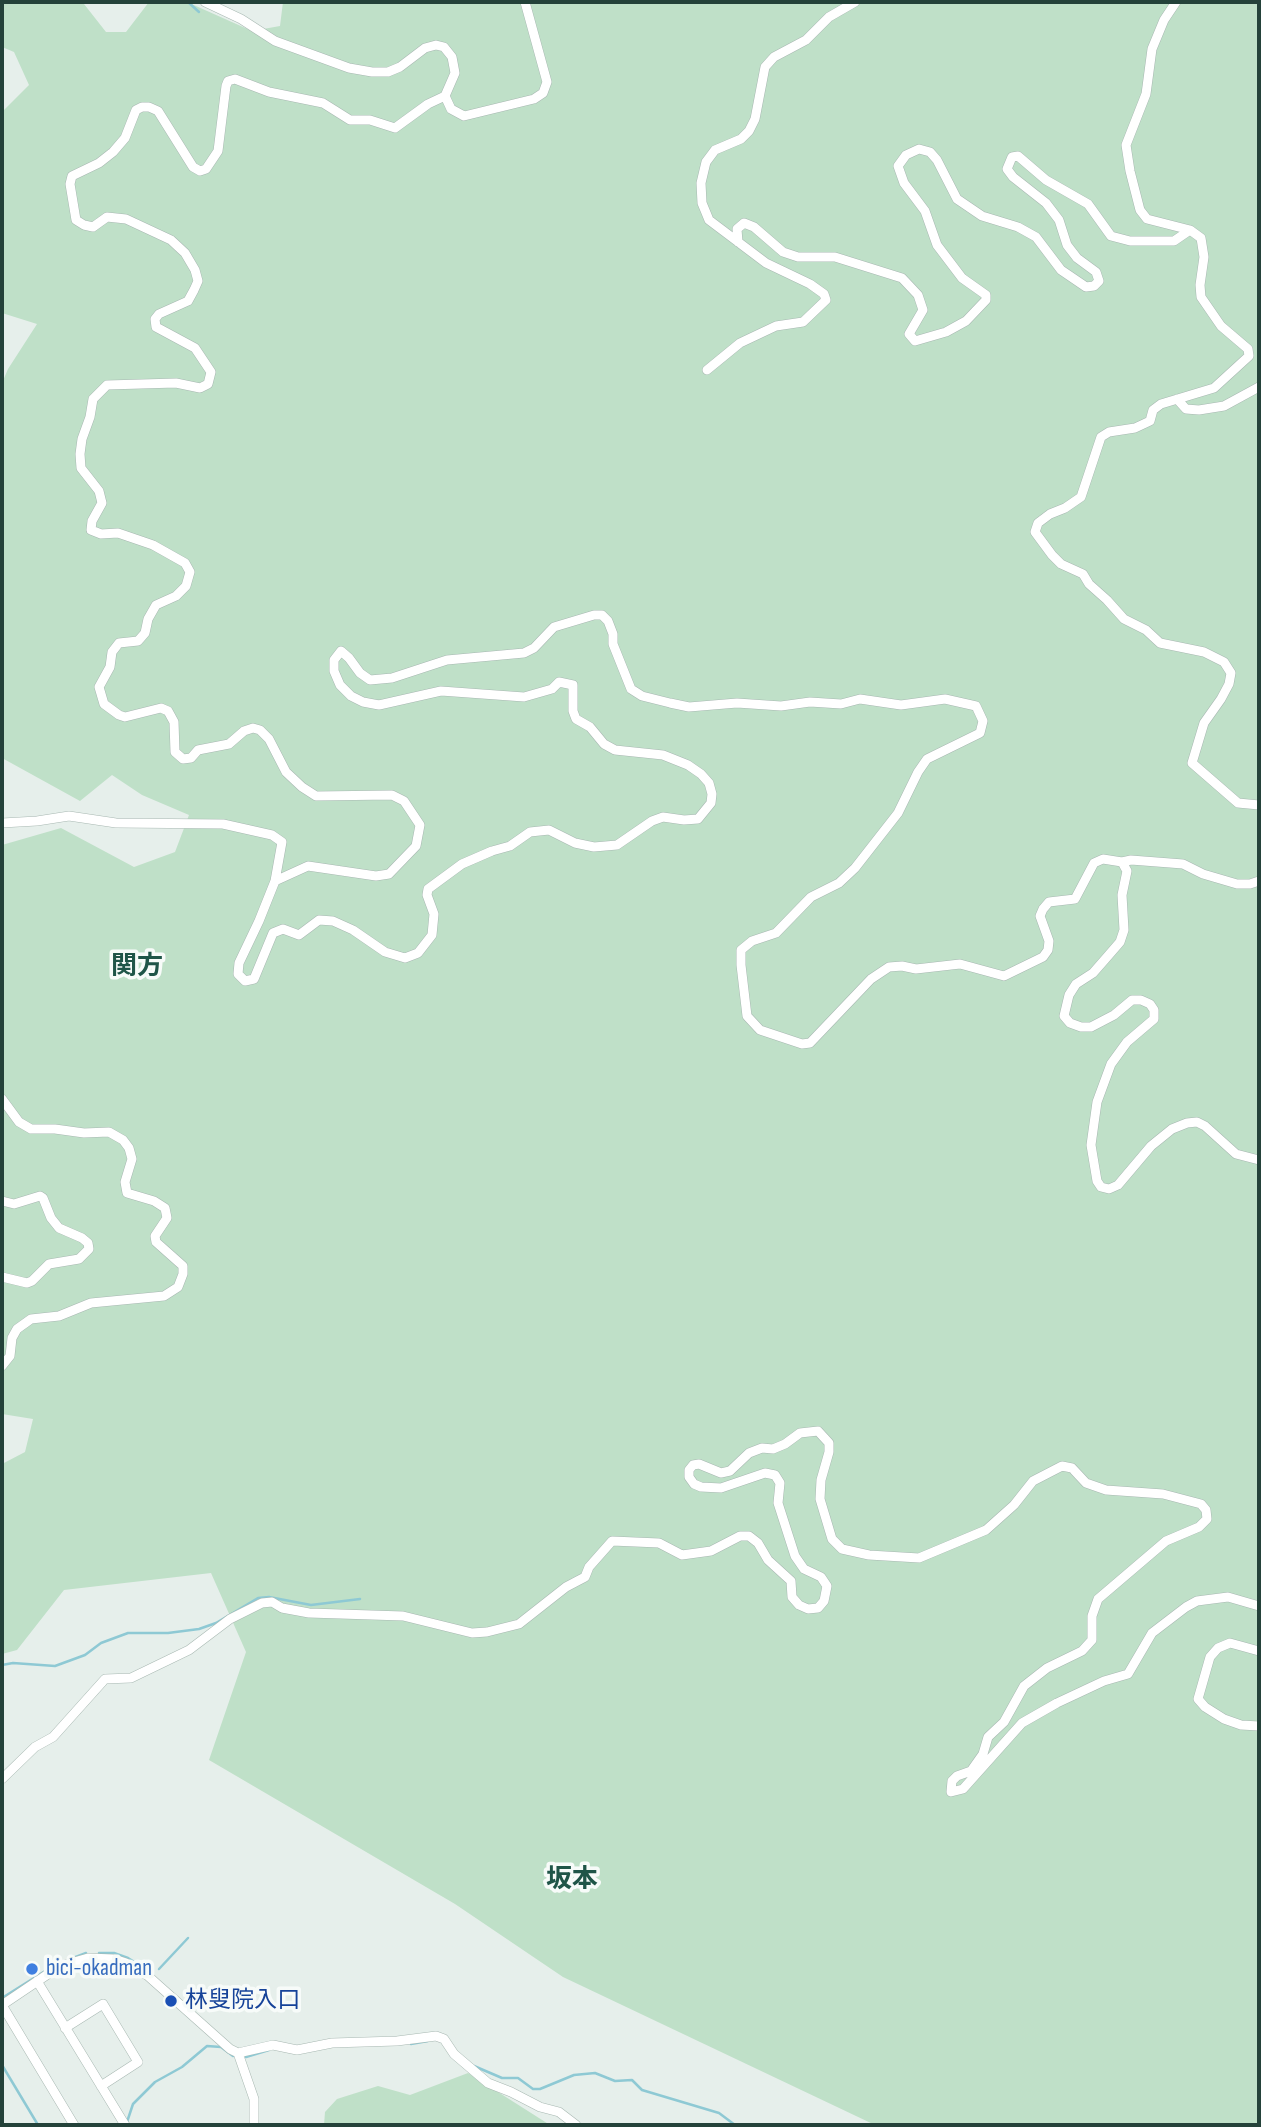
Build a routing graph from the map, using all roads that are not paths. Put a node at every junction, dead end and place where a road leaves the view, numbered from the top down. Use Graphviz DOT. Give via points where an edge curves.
graph roads {
  1 [pos="205,2"];
  2 [pos="525,2"];
  3 [pos="855,2"];
  4 [pos="1177,2"];
  5 [pos="445,96"];
  6 [pos="1190,230"];
  7 [pos="738,242"];
  8 [pos="707,370"];
  9 [pos="1259,387"];
  10 [pos="1177,399"];
  11 [pos="1259,805"];
  12 [pos="2,823"];
  13 [pos="1122,862"];
  14 [pos="275,881"];
  15 [pos="1259,881"];
  16 [pos="2,1099"];
  17 [pos="1259,1160"];
  18 [pos="2,1201"];
  19 [pos="2,1277"];
  20 [pos="2,1366"];
  21 [pos="1259,1606"];
  22 [pos="1259,1651"];
  23 [pos="1259,1726"];
  24 [pos="2,1779"];
  25 [pos="37,1981"];
  26 [pos="2,2005"];
  27 [pos="65,2028"];
  28 [pos="238,2053"];
  29 [pos="101,2086"];
  30 [pos="74,2125"];
  31 [pos="125,2125"];
  32 [pos="254,2125"];
  33 [pos="576,2125"];
  1 -- 5 [label="street" via="291,48 361,70 388,72 425,48 444,47 453,57 455,73"];
  2 -- 5 [label="street" via="547,82 543,93 464,116 451,109"];
  3 -- 7 [label="street" via="829,17 806,40 774,57 765,67 749,131 715,150 706,162 702,203 709,220"];
  4 -- 6 [label="street" via="1152,50 1146,94 1126,145 1140,210 1147,219"];
  5 -- 14 [label="street" via="395,128 370,120 350,120 323,103 269,92 235,79 226,86 218,151 206,169 193,167 158,111 142,107 113,152 72,176 70,184 76,220 84,225 93,227 107,217 126,219 171,240 185,253 198,281 188,301 159,314 156,327 195,348 211,372 208,384 200,388 176,383 107,385 93,399 80,454 81,468 102,503 91,530 153,545 185,563 190,572 186,586 176,596 156,605 138,641 119,643 112,652 99,687 104,704 125,717 161,708 168,711 174,722 175,752 183,759 198,750 229,744 244,731 260,730 286,772 316,796 392,795 404,801 420,825 416,846 389,874 308,866"];
  6 -- 7 [label="street" via="1174,241 1111,236 1088,204 1046,180 1018,156 1012,157 1007,169 1046,203 1059,220 1067,245 1096,272 1099,281 1086,287 1061,270 1036,237 982,216 957,199 937,160 919,149 906,155 898,166 904,183 925,211 937,245 962,278 986,295 967,321 915,341 909,334 923,310 918,295 902,278 835,257 797,257 744,223 737,229"];
  6 -- 10 [label="street" via="1201,238 1204,257 1200,297 1221,326 1248,349 1249,356 1214,388"];
  7 -- 8 [label="street" via="766,263 810,284 826,300 803,322 776,326 740,343"];
  9 -- 10 [label="street" via="1224,407 1186,409"];
  10 -- 11 [label="street" via="1153,410 1150,421 1101,437 1081,497 1038,523 1035,532 1052,555 1069,569 1083,573 1124,620 1160,643 1203,652 1224,662 1231,673 1228,684 1204,723 1192,763 1238,803"];
  12 -- 14 [label="street" via="69,816 126,823 223,824 272,835 282,842"];
  13 -- 14 [label="street" via="1103,859 1094,863 1075,899 1049,902 1040,916 1048,950 1004,976 960,964 889,967 871,979 810,1043 760,1030 747,1016 741,950 776,933 811,897 839,883 855,868 898,813 927,759 980,733 980,711 945,699 901,705 860,699 781,706 670,704 631,689 608,621 594,615 554,627 524,653 447,660 392,678 370,680 341,651 334,660 334,671 351,696 379,705 441,691 524,697 552,689 559,682 573,685 576,719 604,744 615,750 677,759 701,774 712,794 711,803 698,819 663,817 617,845 594,847 549,830 530,832 510,846 462,864 428,889 432,935 418,953 405,958 385,952 353,930 319,919 299,935 283,929 273,933 254,979 245,981 238,974 239,963"];
  13 -- 15 [label="street" via="1183,864 1237,884"];
  13 -- 17 [label="street" via="1127,871 1120,942 1093,973 1076,984 1064,1017 1069,1023 1091,1027 1132,1000 1150,1003 1154,1010 1154,1019 1111,1064 1097,1102 1091,1145 1097,1181 1109,1189 1118,1185 1152,1146 1187,1123 1198,1122 1236,1154"];
  16 -- 20 [label="street" via="19,1122 32,1129 109,1132 123,1140 132,1159 125,1182 127,1193 165,1208 167,1218 156,1242 183,1266 183,1274 178,1287 164,1296 91,1303 59,1316 31,1319 17,1329 10,1356"];
  18 -- 19 [label="street" via="14,1204 40,1196 59,1227 82,1238 89,1249 79,1259 49,1264 27,1283"];
  21 -- 24 [label="street" via="1228,1598 1197,1601 1186,1607 1152,1633 1128,1674 1080,1692 1022,1723 963,1789 951,1792 952,1782 971,1771 988,1737 1004,1722 1024,1686 1047,1668 1082,1651 1092,1640 1098,1599 1166,1541 1199,1527 1207,1519 1206,1510 1201,1504 1163,1494 1106,1490 1062,1466 1034,1481 986,1530 919,1558 869,1555 842,1549 832,1539 820,1499 829,1443 818,1431 800,1433 773,1449 749,1453 730,1471 693,1465 689,1477 701,1487 721,1488 765,1473 775,1475 794,1556 827,1586 818,1608 799,1605 792,1597 791,1581 749,1536 710,1551 682,1555 659,1544 612,1541 585,1577 519,1624 487,1632 472,1633 403,1616 309,1613 262,1603 230,1619 189,1650 131,1678 100,1682 53,1737 35,1747"];
  22 -- 23 [label="street" via="1230,1643 1218,1648 1210,1657 1198,1699 1224,1719"];
  25 -- 26 [label="street"];
  25 -- 27 [label="street"];
  25 -- 28 [label="street" via="88,1958 126,1963 148,1976"];
  26 -- 30 [label="street"];
  27 -- 29 [label="street"];
  27 -- 29 [label="street" via="103,2004 138,2062"];
  28 -- 32 [label="street" via="254,2099"];
  28 -- 33 [label="street" via="273,2045 297,2050 436,2036 488,2083 559,2112"];
  29 -- 31 [label="street"];
}
